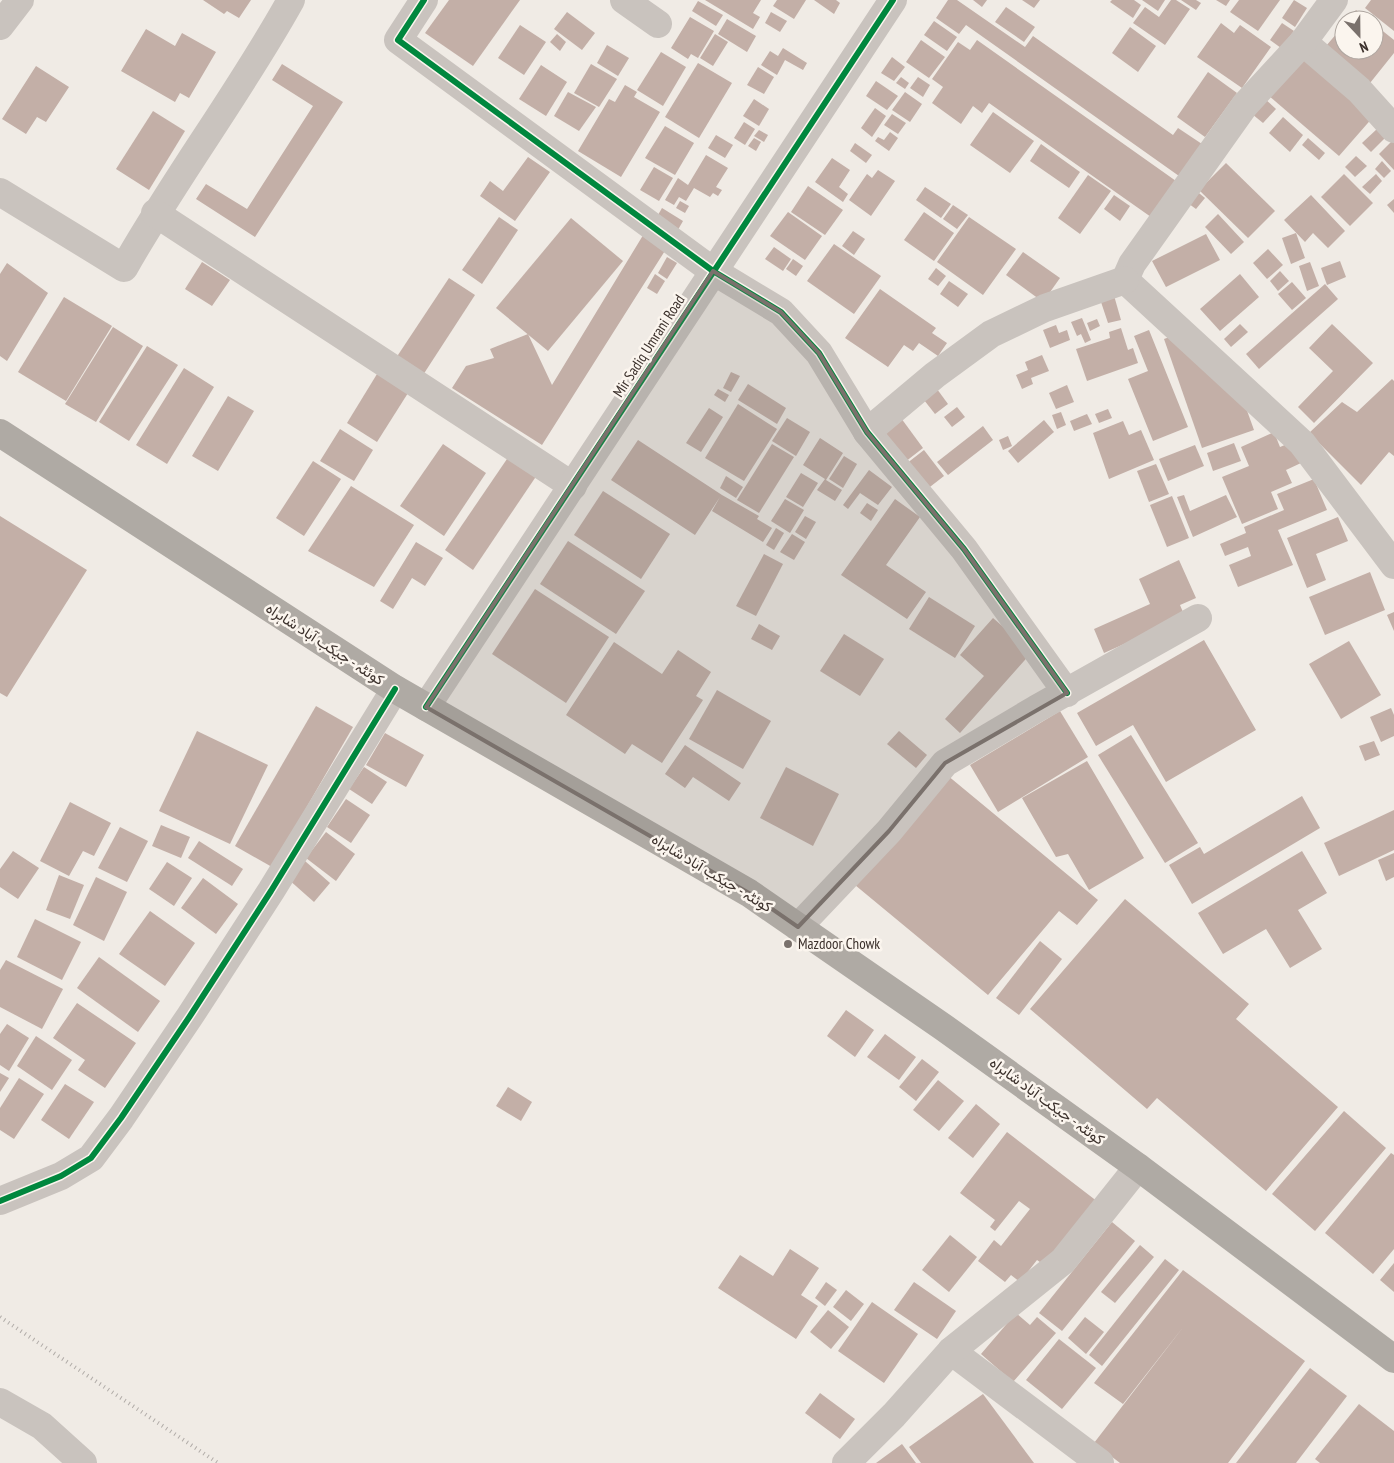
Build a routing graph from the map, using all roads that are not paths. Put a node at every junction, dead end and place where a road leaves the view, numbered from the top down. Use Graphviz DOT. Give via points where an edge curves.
graph roads {
  1 [pos="20,0"];
  2 [pos="291,0"];
  3 [pos="424,0"];
  4 [pos="624,0"];
  5 [pos="894,0"];
  6 [pos="1334,0"];
  7 [pos="658,24"];
  8 [pos="0,26"];
  9 [pos="1303,42"];
  10 [pos="1394,129"];
  11 [pos="0,192"];
  12 [pos="155,213"];
  13 [pos="713,271"];
  14 [pos="1125,280"];
  15 [pos="867,432"];
  16 [pos="0,433"];
  17 [pos="573,486"];
  18 [pos="1394,565"];
  19 [pos="1198,618"];
  20 [pos="396,689"];
  21 [pos="1067,693"];
  22 [pos="426,708"];
  23 [pos="798,927"];
  24 [pos="1138,1167"];
  25 [pos="0,1201"];
  26 [pos="951,1351"];
  27 [pos="1394,1359"];
  28 [pos="0,1402"];
  29 [pos="83,1463"];
  30 [pos="846,1463"];
  31 [pos="1100,1463"];
  1 -- 8 [label="street"];
  2 -- 12 [label="street" via="270,39"];
  3 -- 13 [label="street" via="398,40"];
  4 -- 7 [label="street"];
  5 -- 13 [label="street, Mir Sadiq Umrani Road"];
  6 -- 9 [label="street"];
  9 -- 10 [label="street" via="1359,90"];
  9 -- 14 [label="street" via="1245,104 1132,264"];
  11 -- 12 [label="street" via="124,268"];
  12 -- 17 [label="street"];
  13 -- 15 [label="street" via="781,312 818,353"];
  13 -- 17 [label="street, Mir Sadiq Umrani Road"];
  14 -- 15 [label="street" via="1045,308 991,334 935,375"];
  14 -- 18 [label="street" via="1302,443"];
  15 -- 21 [label="street" via="964,549"];
  16 -- 20 [label="highway, کوئٹہ - جیکب آباد شاہراہ"];
  17 -- 22 [label="street, Mir Sadiq Umrani Road"];
  19 -- 21 [label="street"];
  20 -- 22 [label="highway, کوئٹہ - جیکب آباد شاہراہ"];
  20 -- 25 [label="street" via="206,991 91,1158 61,1176"];
  21 -- 23 [label="street" via="946,763 890,831"];
  22 -- 23 [label="highway, کوئٹہ - جیکب آباد شاہراہ" via="749,893"];
  23 -- 24 [label="highway, کوئٹہ - جیکب آباد شاہراہ"];
  24 -- 26 [label="street" via="1063,1261"];
  24 -- 27 [label="highway, کوئٹہ - جیکب آباد شاہراہ"];
  26 -- 30 [label="street"];
  26 -- 31 [label="street"];
  28 -- 29 [label="street" via="42,1426"];
}
